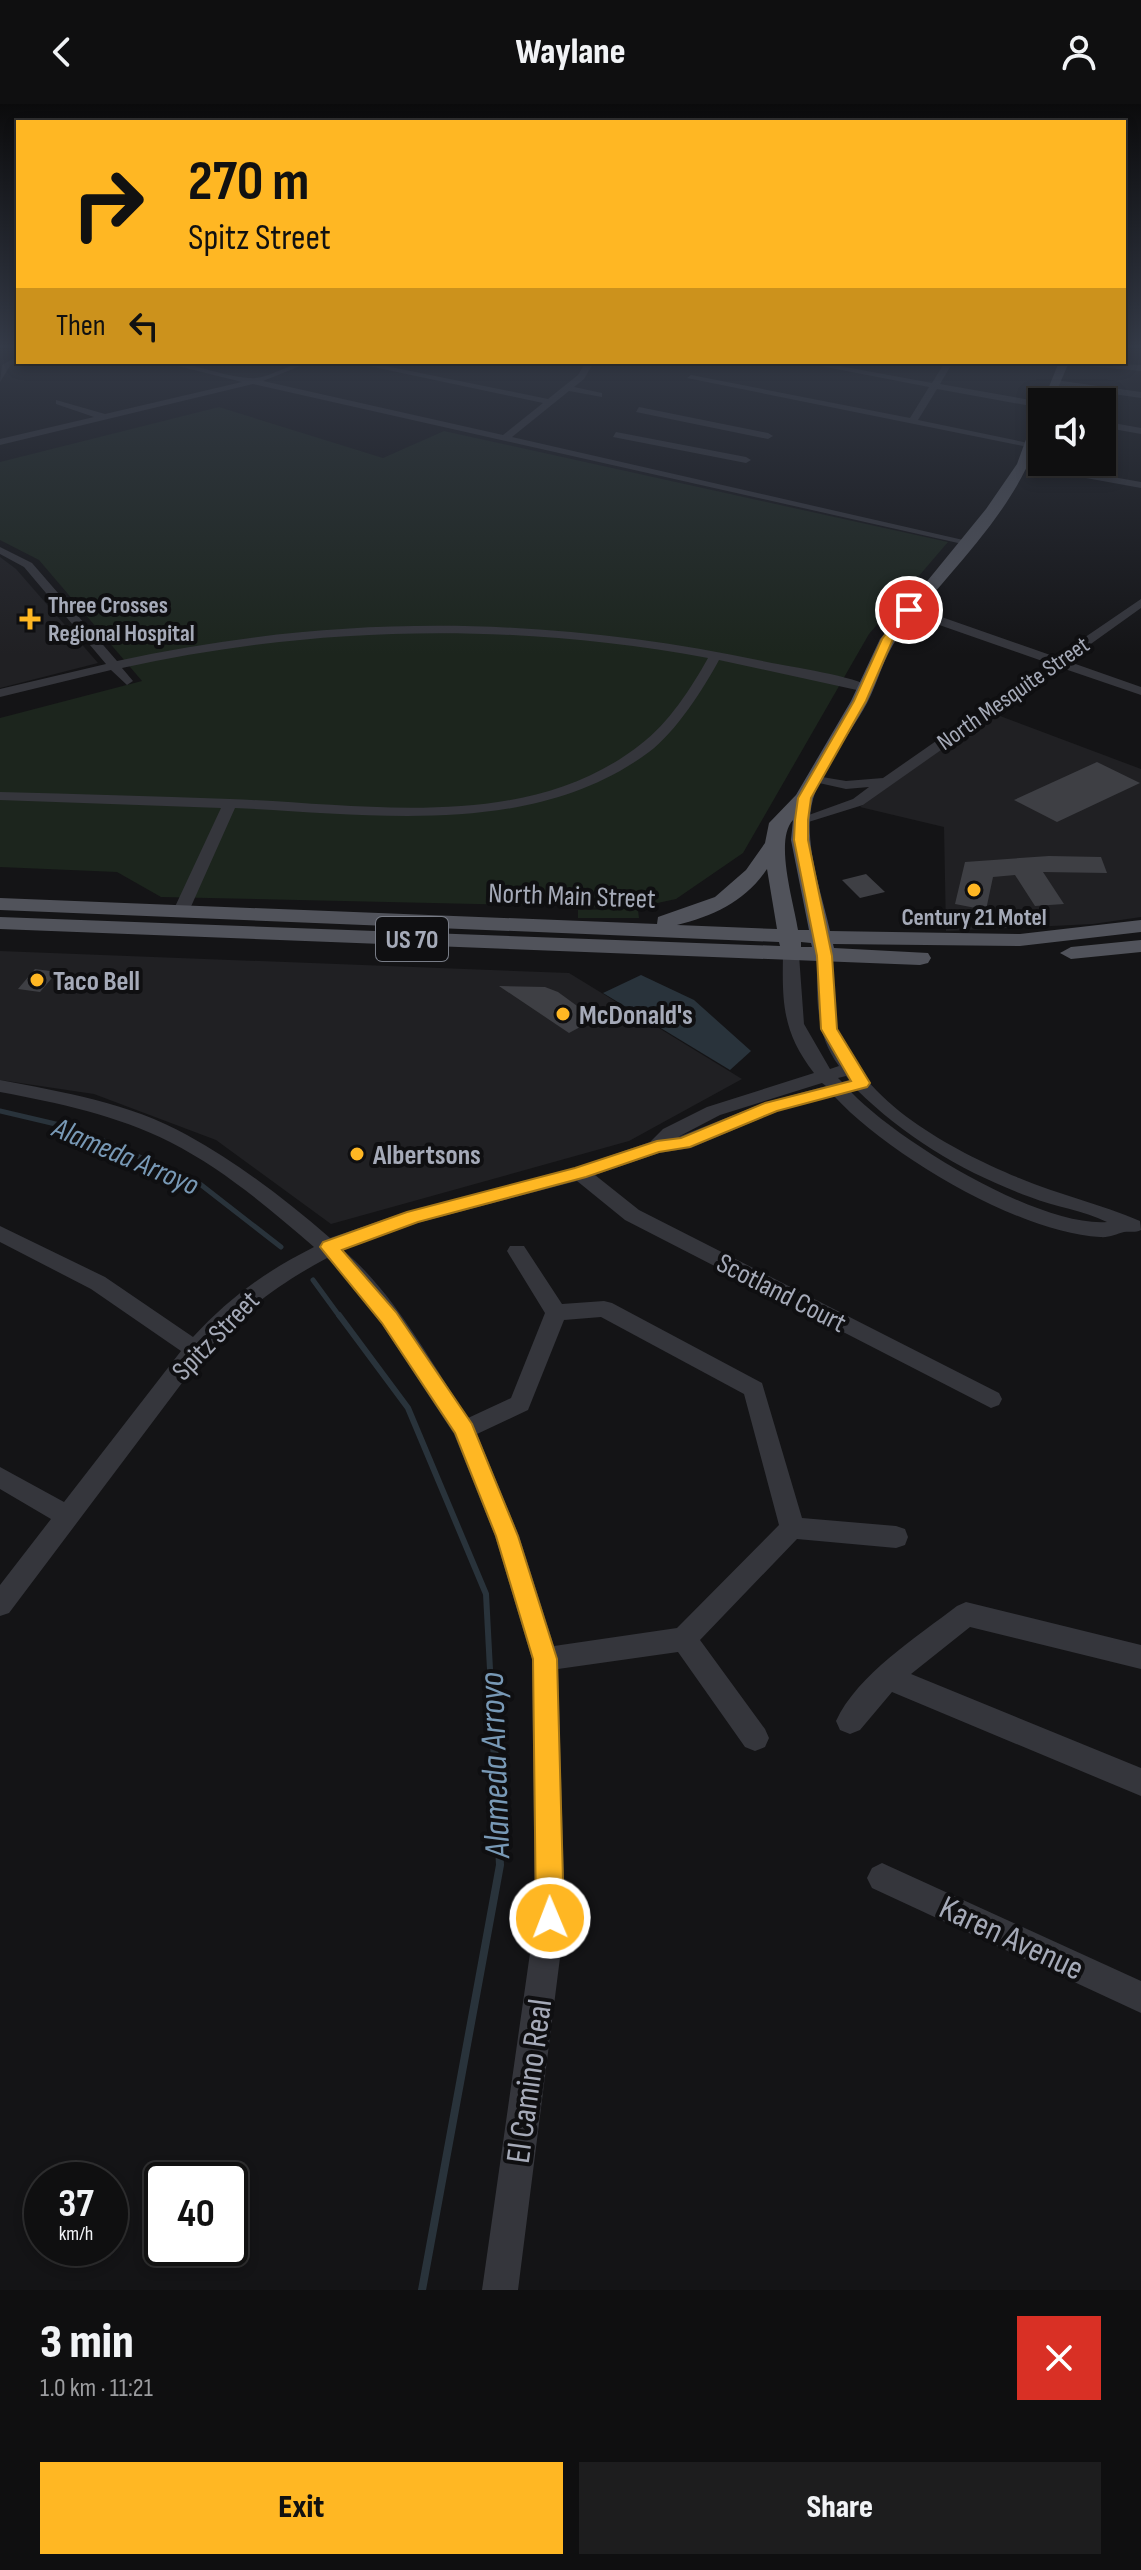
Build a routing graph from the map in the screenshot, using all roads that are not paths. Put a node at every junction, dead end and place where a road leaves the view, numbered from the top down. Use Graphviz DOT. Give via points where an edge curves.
graph roads {
  1 [pos="557,451"];
  2 [pos="754,451"];
  3 [pos="1026,451"];
  4 [pos="1023,464"];
  5 [pos="737,470"];
  6 [pos="729,479"];
  7 [pos="1141,485"];
  8 [pos="720,488"];
  9 [pos="967,542"];
  10 [pos="0,550"];
  11 [pos="1141,603"];
  12 [pos="909,610"];
  13 [pos="1058,661"];
  14 [pos="712,662"];
  15 [pos="121,673"];
  16 [pos="1141,691"];
  17 [pos="0,693"];
  18 [pos="863,694"];
  19 [pos="0,702"];
  20 [pos="815,778"];
  21 [pos="884,782"];
  22 [pos="0,796"];
  23 [pos="804,798"];
  24 [pos="230,803"];
  25 [pos="802,820"];
  26 [pos="776,843"];
  27 [pos="0,904"];
  28 [pos="42,906"];
  29 [pos="181,911"];
  30 [pos="0,912"];
  31 [pos="0,923"];
  32 [pos="1141,926"];
  33 [pos="631,927"];
  34 [pos="791,944"];
  35 [pos="822,946"];
  36 [pos="1141,946"];
  37 [pos="856,1076"];
  38 [pos="833,1082"];
  39 [pos="0,1086"];
  40 [pos="580,1173"];
  41 [pos="1135,1226"];
  42 [pos="0,1233"];
  43 [pos="329,1247"];
  44 [pos="517,1251"];
  45 [pos="556,1313"];
  46 [pos="195,1349"];
  47 [pos="991,1399"];
  48 [pos="464,1430"];
  49 [pos="0,1477"];
  50 [pos="66,1516"];
  51 [pos="792,1528"];
  52 [pos="896,1537"];
  53 [pos="0,1605"];
  54 [pos="684,1639"];
  55 [pos="1141,1657"];
  56 [pos="545,1659"];
  57 [pos="887,1677"];
  58 [pos="850,1721"];
  59 [pos="755,1738"];
  60 [pos="1141,1782"];
  61 [pos="882,1878"];
  62 [pos="1141,1997"];
  63 [pos="500,2290"];
  1 -- 8 [label="street"];
  2 -- 5 [label="street"];
  3 -- 4 [label="main road"];
  4 -- 7 [label="street"];
  4 -- 9 [label="main road"];
  6 -- 8 [label="street"];
  8 -- 9 [label="street"];
  9 -- 12 [label="main road"];
  10 -- 15 [label="street" via="28,565"];
  11 -- 13 [label="street, North Mesquite Street"];
  12 -- 13 [label="street"];
  12 -- 18 [label="main road" via="888,639"];
  13 -- 16 [label="street"];
  13 -- 21 [label="street, North Mesquite Street"];
  14 -- 15 [label="street" via="474,632 306,638"];
  14 -- 18 [label="street"];
  14 -- 24 [label="street" via="647,748 575,786 466,808"];
  15 -- 17 [label="street"];
  15 -- 19 [label="street"];
  18 -- 20 [label="main road"];
  20 -- 21 [label="street" via="846,785"];
  20 -- 23 [label="main road"];
  21 -- 25 [label="street, North Mesquite Street" via="858,802"];
  22 -- 24 [label="street"];
  23 -- 25 [label="main road"];
  23 -- 26 [label="main road" via="779,823"];
  24 -- 29 [label="street"];
  25 -- 35 [label="main road" via="801,840"];
  26 -- 33 [label="main road" via="732,894 680,918"];
  26 -- 34 [label="main road"];
  27 -- 28 [label="main road, North Main Street / US 70"];
  28 -- 29 [label="main road, North Main Street / US 70"];
  28 -- 30 [label="main road"];
  29 -- 33 [label="main road, North Main Street / US 70"];
  31 -- 34 [label="main road, North Main Street / US 70"];
  32 -- 35 [label="main road, North Main Street / US 70" via="1020,940"];
  33 -- 34 [label="main road, North Main Street / US 70"];
  34 -- 35 [label="main road, North Main Street / US 70"];
  34 -- 38 [label="street" via="791,1011 799,1035"];
  35 -- 36 [label="main road, North Main Street / US 70" via="957,958"];
  35 -- 37 [label="street" via="829,1029"];
  37 -- 38 [label="street, Spitz Street"];
  37 -- 41 [label="street" via="884,1107 926,1139 976,1167"];
  38 -- 40 [label="street, Spitz Street" via="684,1143"];
  38 -- 41 [label="street" via="902,1145 1030,1212 1100,1231"];
  39 -- 43 [label="street, El Camino Real" via="71,1099 178,1138 265,1193"];
  40 -- 43 [label="street, Spitz Street" via="413,1217"];
  40 -- 47 [label="street, Scotland Court" via="632,1215"];
  42 -- 46 [label="street" via="98,1283"];
  43 -- 46 [label="street, Spitz Street" via="272,1278 230,1311"];
  43 -- 48 [label="street, El Camino Real" via="389,1317"];
  44 -- 45 [label="street"];
  45 -- 48 [label="street" via="520,1404"];
  45 -- 51 [label="street" via="604,1309 754,1389"];
  46 -- 50 [label="street, Spitz Street"];
  48 -- 56 [label="street, El Camino Real" via="507,1536"];
  49 -- 50 [label="street"];
  50 -- 53 [label="street, Spitz Street"];
  51 -- 52 [label="street"];
  51 -- 54 [label="street"];
  54 -- 56 [label="street"];
  54 -- 59 [label="street"];
  55 -- 57 [label="street" via="966,1614"];
  56 -- 63 [label="street, El Camino Real" via="550,1918"];
  57 -- 58 [label="street"];
  57 -- 60 [label="street"];
  61 -- 62 [label="street, Karen Avenue"];
}
